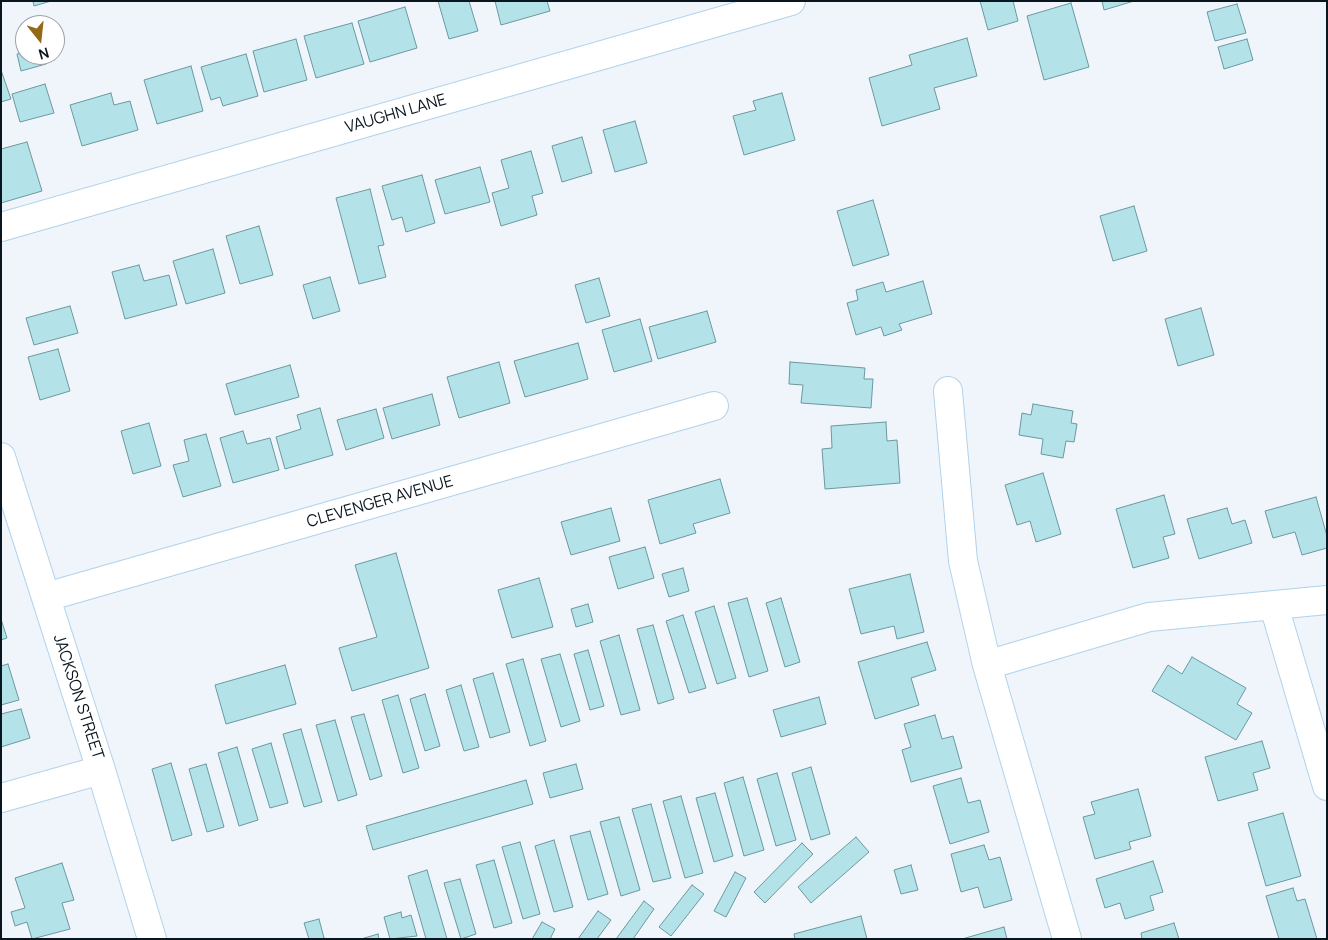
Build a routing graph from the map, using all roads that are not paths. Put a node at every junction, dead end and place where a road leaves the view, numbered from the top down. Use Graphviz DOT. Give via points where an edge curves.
graph roads {
  1 [pos="791,1"];
  2 [pos="1,227"];
  3 [pos="948,391"];
  4 [pos="714,406"];
  5 [pos="1,457"];
  6 [pos="46,597"];
  7 [pos="1327,600"];
  8 [pos="1274,606"];
  9 [pos="987,666"];
  10 [pos="101,770"];
  11 [pos="1327,786"];
  12 [pos="1,798"];
  13 [pos="152,939"];
  14 [pos="1067,939"];
  1 -- 2 [label="street, VAUGHN LANE"];
  3 -- 9 [label="street" via="963,561"];
  4 -- 6 [label="street, CLEVENGER AVENUE"];
  5 -- 6 [label="street, JACKSON STREET"];
  6 -- 10 [label="street, JACKSON STREET"];
  7 -- 8 [label="street"];
  8 -- 9 [label="street" via="1149,617"];
  8 -- 11 [label="street"];
  9 -- 14 [label="street"];
  10 -- 12 [label="street"];
  10 -- 13 [label="street, JACKSON STREET"];
}
